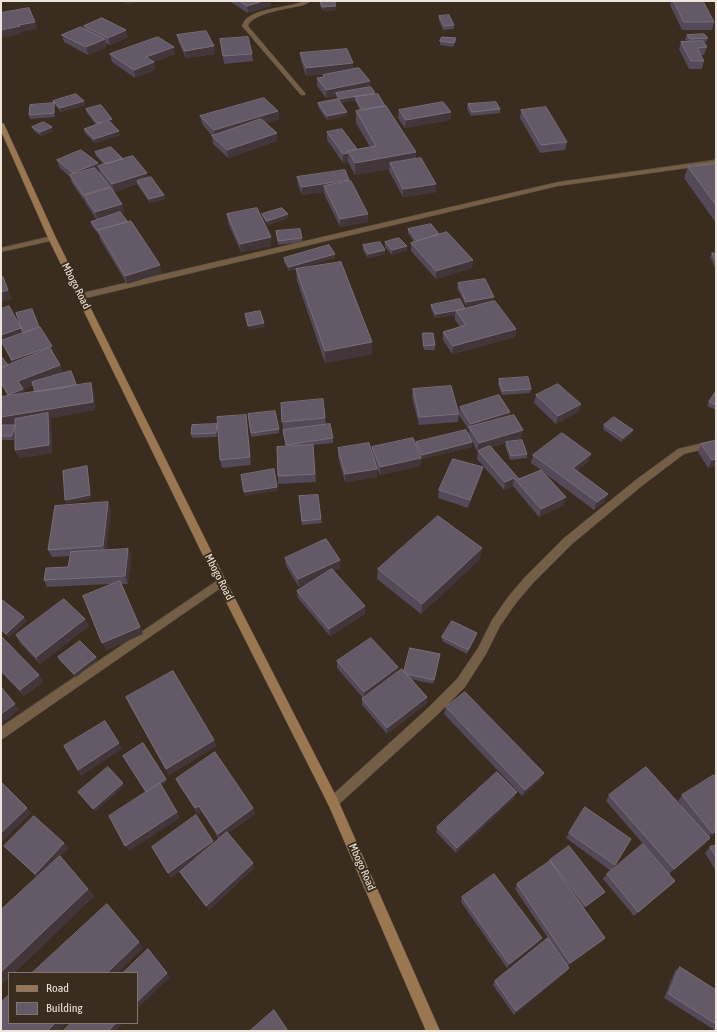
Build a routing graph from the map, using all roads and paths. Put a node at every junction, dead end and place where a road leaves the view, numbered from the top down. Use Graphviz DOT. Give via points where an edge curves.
graph roads {
  1 [pos="308,1"];
  2 [pos="303,94"];
  3 [pos="1,124"];
  4 [pos="5,138"];
  5 [pos="716,162"];
  6 [pos="52,238"];
  7 [pos="1,250"];
  8 [pos="82,296"];
  9 [pos="716,443"];
  10 [pos="221,582"];
  11 [pos="1,734"];
  12 [pos="333,802"];
  13 [pos="433,1031"];
  1 -- 2 [label="street" via="255,16 246,22 246,26"];
  3 -- 4 [label="main road, Mbogo Road"];
  4 -- 6 [label="main road, Mbogo Road"];
  5 -- 8 [label="street" via="558,184"];
  6 -- 7 [label="street"];
  6 -- 8 [label="main road, Mbogo Road"];
  8 -- 10 [label="main road, Mbogo Road"];
  9 -- 12 [label="street" via="681,451 568,541 512,600 461,683"];
  10 -- 11 [label="street"];
  10 -- 12 [label="main road, Mbogo Road"];
  12 -- 13 [label="main road, Mbogo Road"];
}
